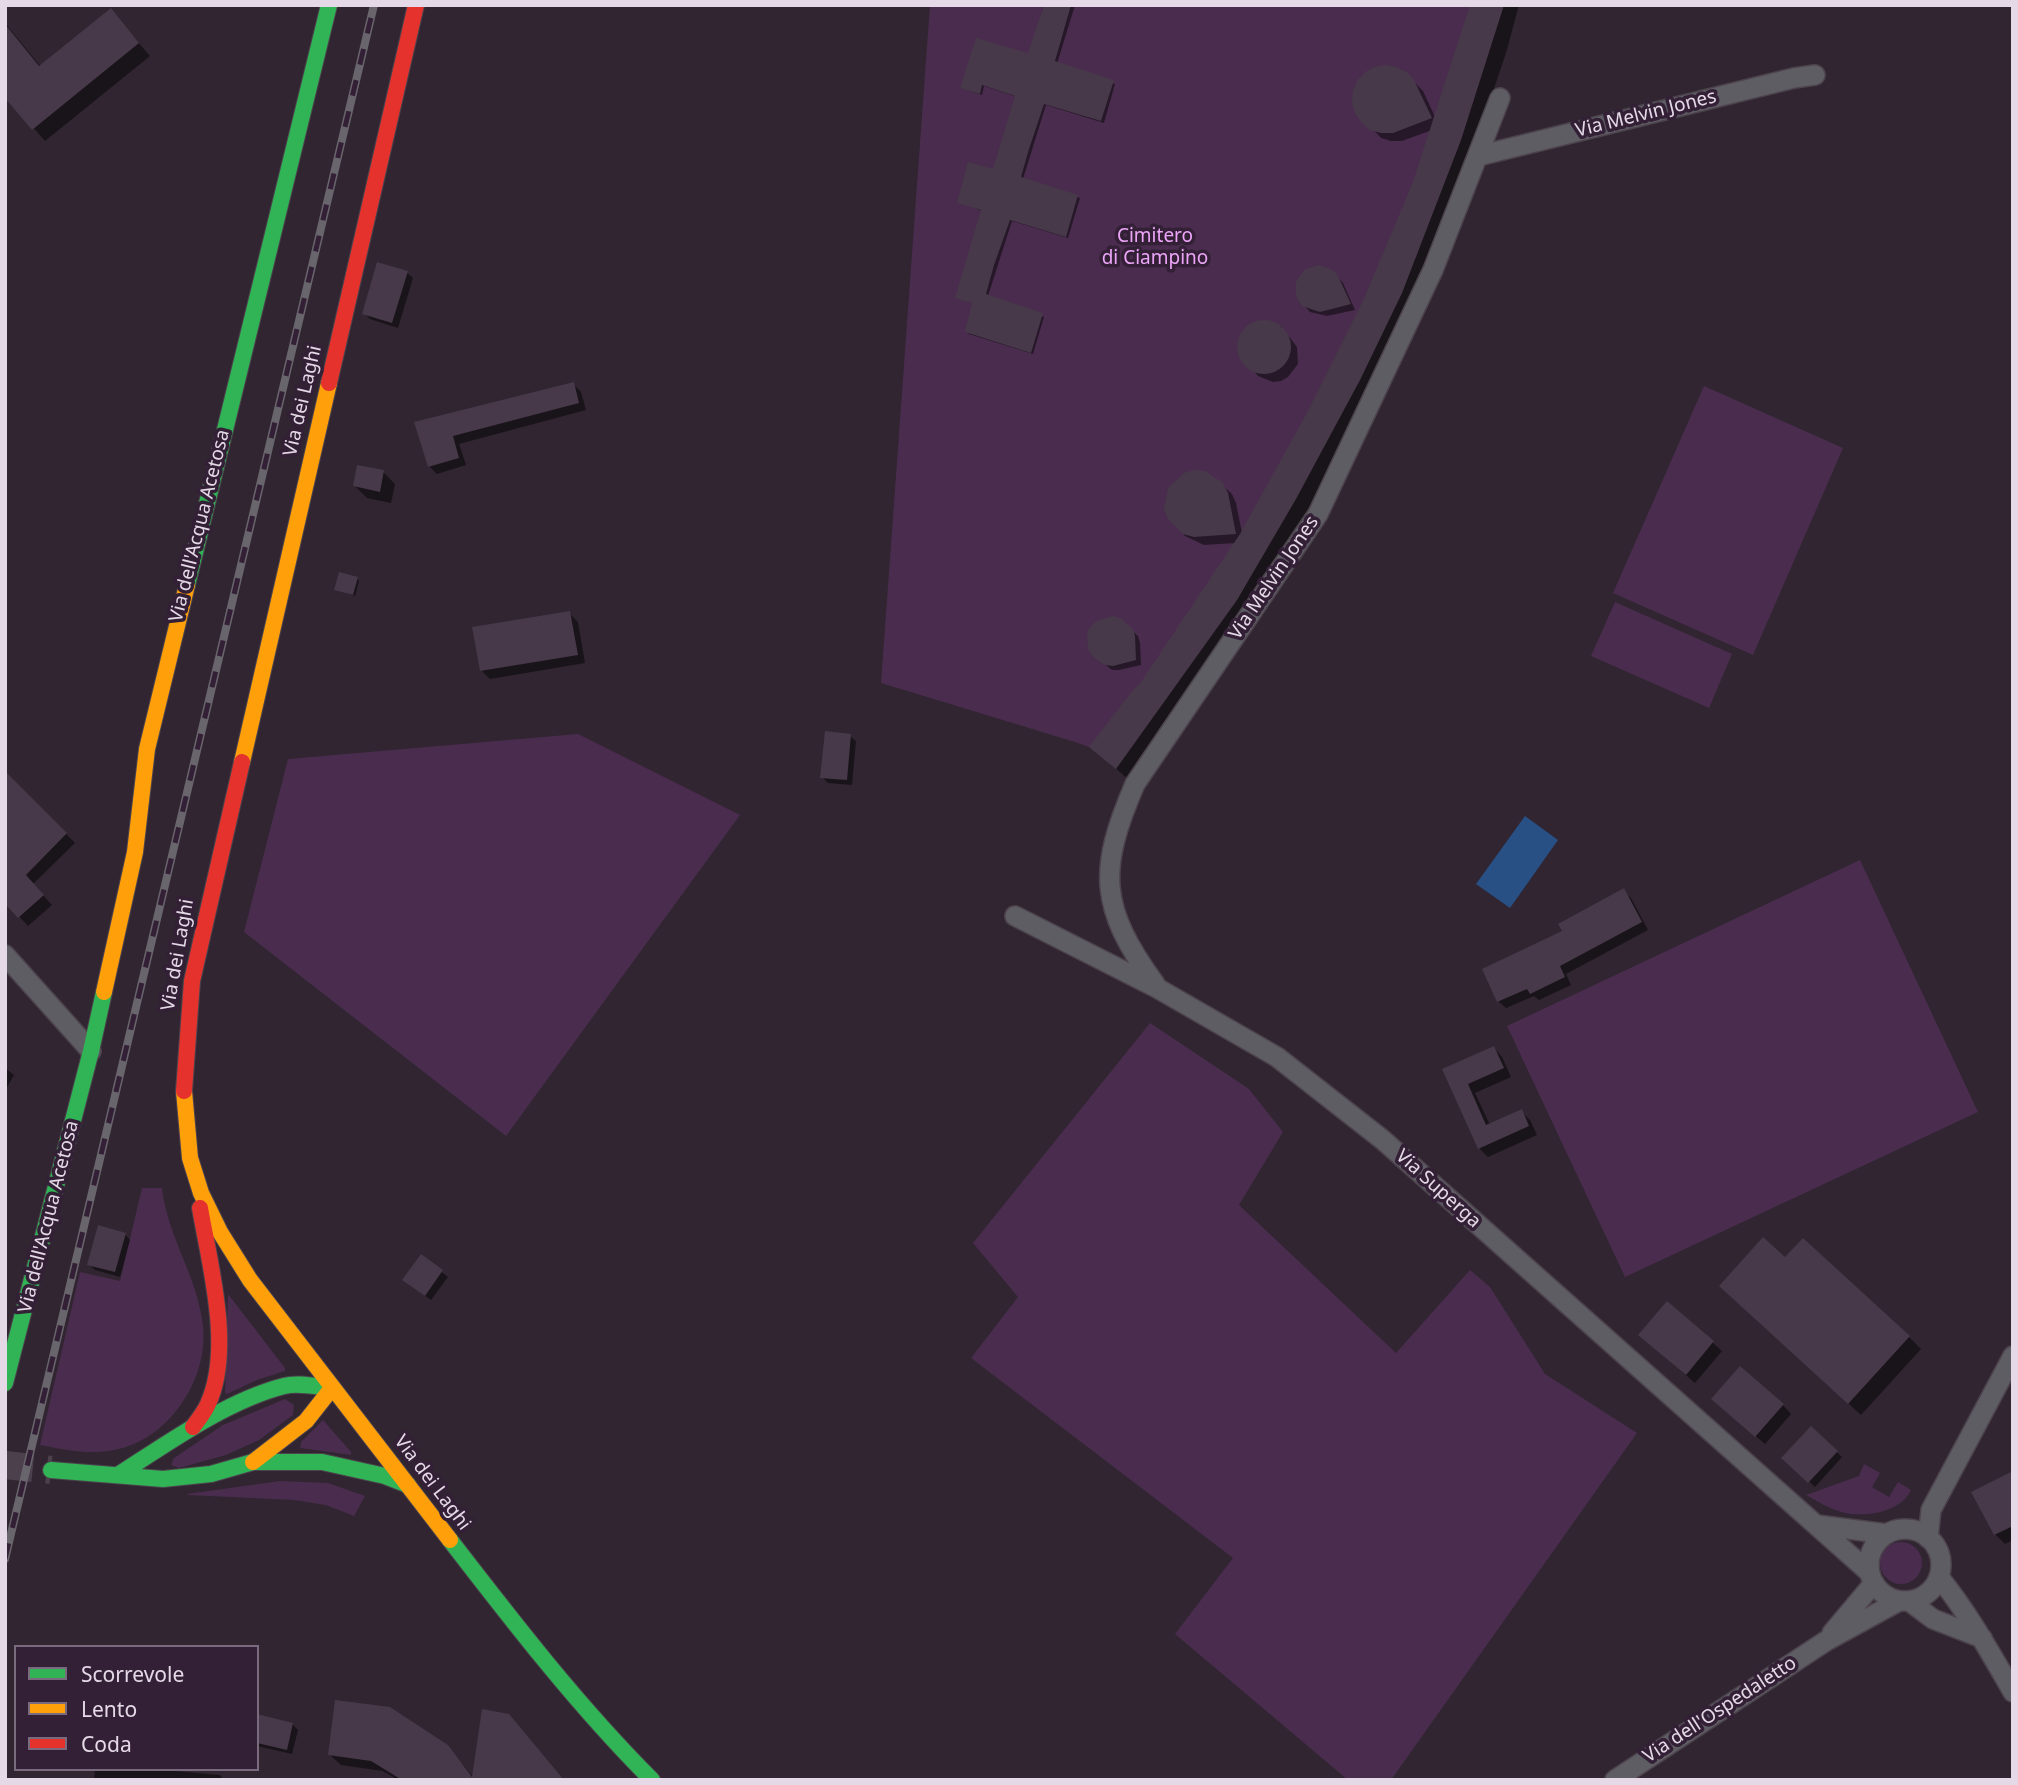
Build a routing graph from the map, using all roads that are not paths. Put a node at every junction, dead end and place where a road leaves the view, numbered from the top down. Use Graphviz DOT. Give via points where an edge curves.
graph roads {
  1 [pos="329,5"];
  2 [pos="416,5"];
  3 [pos="1815,75"];
  4 [pos="1500,98"];
  5 [pos="1478,156"];
  6 [pos="1015,916"];
  7 [pos="5,955"];
  8 [pos="1157,988"];
  9 [pos="91,1051"];
  10 [pos="196,1181"];
  11 [pos="21,1327"];
  12 [pos="5,1353"];
  13 [pos="2013,1356"];
  14 [pos="5,1382"];
  15 [pos="332,1388"];
  16 [pos="193,1427"];
  17 [pos="253,1462"];
  18 [pos="51,1470"];
  19 [pos="118,1475"];
  20 [pos="408,1485"];
  21 [pos="1931,1510"];
  22 [pos="1818,1525"];
  23 [pos="1893,1532"];
  24 [pos="1928,1538"];
  25 [pos="1939,1577"];
  26 [pos="1872,1578"];
  27 [pos="1904,1601"];
  28 [pos="1982,1638"];
  29 [pos="1826,1641"];
  30 [pos="2013,1692"];
  31 [pos="652,1780"];
  32 [pos="1615,1780"];
  1 -- 9 [label="main road, Via dell'Acqua Acetosa" via="147,750 135,852"];
  2 -- 10 [label="main road, Via dei Laghi" via="192,981 184,1081 188,1150"];
  3 -- 5 [label="street, Via Melvin Jones"];
  4 -- 5 [label="street, Via Melvin Jones"];
  5 -- 8 [label="street, Via Melvin Jones" via="1433,270 1318,514 1135,784 1119,821 1108,872 1112,900 1122,933"];
  6 -- 8 [label="street, Via Superga"];
  7 -- 9 [label="street"];
  8 -- 22 [label="street, Via Superga" via="1277,1056 1383,1140"];
  9 -- 11 [label="main road, Via dell'Acqua Acetosa"];
  10 -- 15 [label="main road, Via dei Laghi" via="250,1280"];
  10 -- 16 [label="main road" via="218,1326 218,1356 215,1385"];
  11 -- 12 [label="main road"];
  11 -- 14 [label="main road, Via dell'Acqua Acetosa"];
  13 -- 21 [label="street"];
  15 -- 16 [label="main road" via="286,1385"];
  15 -- 17 [label="main road" via="306,1421"];
  15 -- 20 [label="main road, Via dei Laghi"];
  16 -- 19 [label="main road"];
  17 -- 19 [label="main road" via="211,1474 163,1479"];
  17 -- 20 [label="main road" via="322,1462"];
  18 -- 19 [label="main road"];
  20 -- 31 [label="main road, Via dei Laghi" via="525,1638"];
  21 -- 23 [label="street"];
  21 -- 24 [label="street"];
  22 -- 23 [label="street"];
  22 -- 26 [label="street, Via Superga"];
  23 -- 24 [label="street" via="1920,1532"];
  23 -- 26 [label="street" via="1871,1552"];
  24 -- 25 [label="street" via="1940,1556"];
  25 -- 27 [label="street" via="1926,1594"];
  25 -- 28 [label="street"];
  26 -- 27 [label="street" via="1880,1591"];
  26 -- 29 [label="street, Via dell'Ospedaletto"];
  27 -- 28 [label="street"];
  27 -- 29 [label="street, Via dell'Ospedaletto"];
  28 -- 30 [label="street"];
  29 -- 32 [label="street, Via dell'Ospedaletto"];
}
